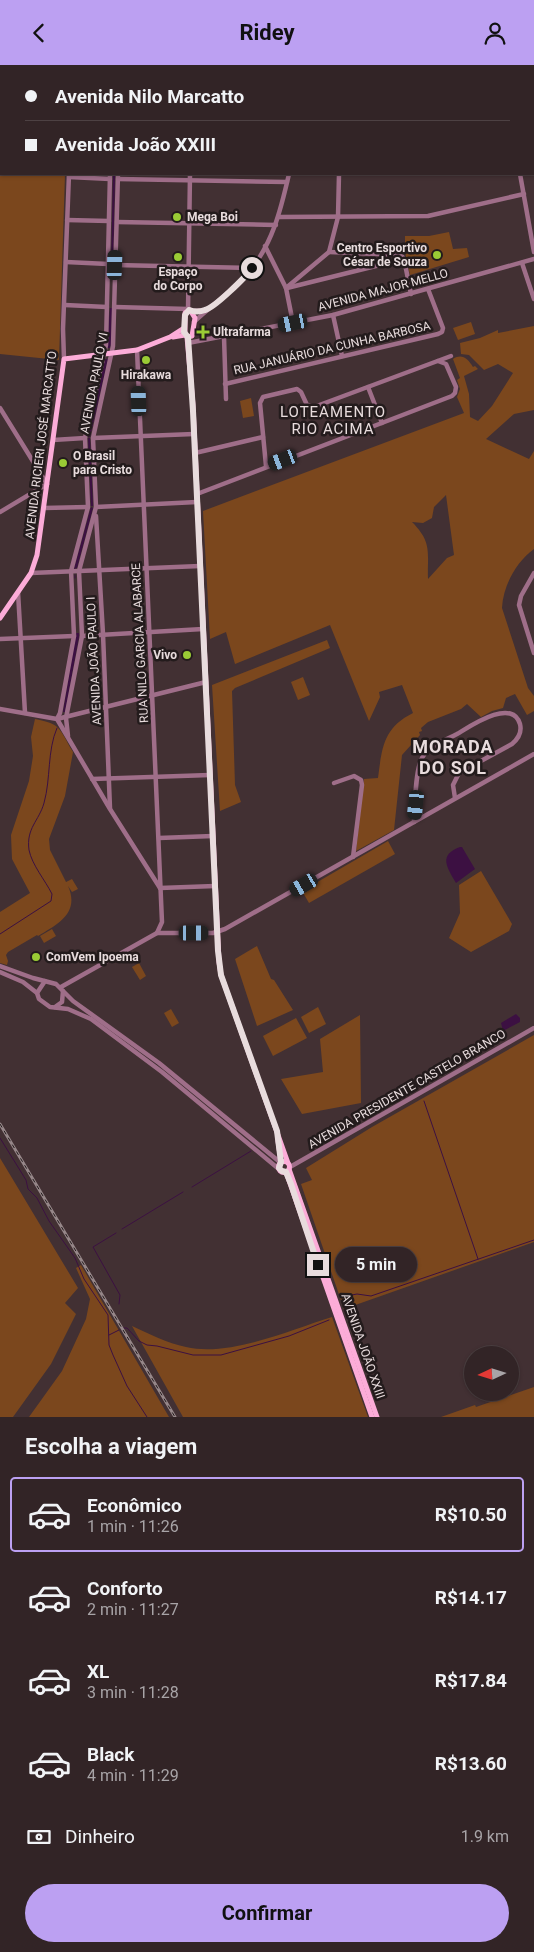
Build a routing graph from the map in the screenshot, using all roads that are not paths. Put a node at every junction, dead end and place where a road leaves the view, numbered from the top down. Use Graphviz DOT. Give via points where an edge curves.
graph roads {
  1 [pos="190,175"];
  2 [pos="290,175"];
  3 [pos="338,175"];
  4 [pos="520,175"];
  5 [pos="69,176"];
  6 [pos="110,176"];
  7 [pos="118,176"];
  8 [pos="189,181"];
  9 [pos="287,182"];
  10 [pos="524,194"];
  11 [pos="279,217"];
  12 [pos="338,217"];
  13 [pos="68,220"];
  14 [pos="109,221"];
  15 [pos="117,222"];
  16 [pos="188,223"];
  17 [pos="276,225"];
  18 [pos="265,245"];
  19 [pos="329,252"];
  20 [pos="534,252"];
  21 [pos="404,259"];
  22 [pos="534,259"];
  23 [pos="66,262"];
  24 [pos="522,263"];
  25 [pos="108,264"];
  26 [pos="115,265"];
  27 [pos="188,266"];
  28 [pos="252,268"];
  29 [pos="286,288"];
  30 [pos="428,289"];
  31 [pos="411,294"];
  32 [pos="534,299"];
  33 [pos="64,305"];
  34 [pos="107,307"];
  35 [pos="115,307"];
  36 [pos="207,310"];
  37 [pos="189,311"];
  38 [pos="333,315"];
  39 [pos="194,322"];
  40 [pos="293,323"];
  41 [pos="184,328"];
  42 [pos="170,337"];
  43 [pos="224,337"];
  44 [pos="188,338"];
  45 [pos="198,341"];
  46 [pos="137,350"];
  47 [pos="104,353"];
  48 [pos="112,353"];
  49 [pos="342,356"];
  50 [pos="64,359"];
  51 [pos="438,361"];
  52 [pos="446,364"];
  53 [pos="226,384"];
  54 [pos="368,387"];
  55 [pos="226,399"];
  56 [pos="0,409"];
  57 [pos="382,423"];
  58 [pos="194,433"];
  59 [pos="140,436"];
  60 [pos="263,437"];
  61 [pos="85,438"];
  62 [pos="93,438"];
  63 [pos="53,439"];
  64 [pos="195,453"];
  65 [pos="266,466"];
  66 [pos="47,484"];
  67 [pos="197,494"];
  68 [pos="197,502"];
  69 [pos="144,505"];
  70 [pos="88,507"];
  71 [pos="44,508"];
  72 [pos="96,510"];
  73 [pos="0,512"];
  74 [pos="200,566"];
  75 [pos="146,568"];
  76 [pos="71,571"];
  77 [pos="79,571"];
  78 [pos="99,571"];
  79 [pos="31,573"];
  80 [pos="534,573"];
  81 [pos="532,580"];
  82 [pos="18,592"];
  83 [pos="0,618"];
  84 [pos="203,629"];
  85 [pos="150,632"];
  86 [pos="103,634"];
  87 [pos="82,635"];
  88 [pos="74,636"];
  89 [pos="21,638"];
  90 [pos="0,639"];
  91 [pos="534,651"];
  92 [pos="206,681"];
  93 [pos="152,696"];
  94 [pos="107,707"];
  95 [pos="0,709"];
  96 [pos="26,713"];
  97 [pos="66,718"];
  98 [pos="57,719"];
  99 [pos="69,742"];
  100 [pos="534,754"];
  101 [pos="210,775"];
  102 [pos="156,777"];
  103 [pos="92,779"];
  104 [pos="110,779"];
  105 [pos="334,783"];
  106 [pos="455,799"];
  107 [pos="110,809"];
  108 [pos="414,822"];
  109 [pos="213,836"];
  110 [pos="159,838"];
  111 [pos="353,857"];
  112 [pos="215,886"];
  113 [pos="160,888"];
  114 [pos="218,932"];
  115 [pos="157,933"];
  116 [pos="0,966"];
  117 [pos="0,972"];
  118 [pos="45,981"];
  119 [pos="62,988"];
  120 [pos="37,993"];
  121 [pos="50,1007"];
  122 [pos="534,1028"];
  123 [pos="277,1131"];
  124 [pos="281,1162"];
  125 [pos="287,1168"];
  126 [pos="372,1417"];
  127 [pos="377,1417"];
  1 -- 8 [label="street, AVENIDA JOÃO XXIII"];
  2 -- 9 [label="street"];
  3 -- 12 [label="street"];
  4 -- 10 [label="street"];
  5 -- 6 [label="street"];
  5 -- 13 [label="street, AVENIDA RICIERI JOSÉ MARCATTO"];
  6 -- 14 [label="street, AVENIDA PAULO VI"];
  7 -- 8 [label="street"];
  7 -- 15 [label="street, AVENIDA PAULO VI"];
  8 -- 9 [label="street"];
  8 -- 16 [label="street, AVENIDA JOÃO XXIII"];
  9 -- 11 [label="street"];
  10 -- 12 [label="street" via="428,216"];
  10 -- 20 [label="street"];
  11 -- 12 [label="street"];
  11 -- 17 [label="street"];
  12 -- 19 [label="street"];
  13 -- 14 [label="street"];
  13 -- 23 [label="street, AVENIDA RICIERI JOSÉ MARCATTO"];
  14 -- 25 [label="street, AVENIDA PAULO VI"];
  15 -- 16 [label="street"];
  15 -- 26 [label="street, AVENIDA PAULO VI"];
  16 -- 17 [label="street"];
  16 -- 27 [label="street, AVENIDA JOÃO XXIII"];
  17 -- 18 [label="street"];
  18 -- 28 [label="street"];
  18 -- 29 [label="street"];
  19 -- 21 [label="street" via="392,253"];
  19 -- 29 [label="street"];
  21 -- 29 [label="street"];
  21 -- 31 [label="street"];
  22 -- 24 [label="street, AVENIDA MAJOR MELLO"];
  23 -- 25 [label="street"];
  23 -- 33 [label="street, AVENIDA RICIERI JOSÉ MARCATTO"];
  24 -- 30 [label="street, AVENIDA MAJOR MELLO"];
  24 -- 32 [label="street"];
  25 -- 34 [label="street, AVENIDA PAULO VI"];
  26 -- 27 [label="street"];
  26 -- 35 [label="street, AVENIDA PAULO VI"];
  27 -- 28 [label="street"];
  27 -- 37 [label="street, AVENIDA JOÃO XXIII"];
  28 -- 36 [label="street"];
  29 -- 40 [label="street"];
  30 -- 31 [label="street, AVENIDA MAJOR MELLO"];
  30 -- 49 [label="street, RUA JANUÁRIO DA CUNHA BARBOSA" via="444,328 438,334"];
  31 -- 38 [label="street, AVENIDA MAJOR MELLO"];
  33 -- 34 [label="street"];
  33 -- 50 [label="street, AVENIDA RICIERI JOSÉ MARCATTO"];
  34 -- 47 [label="street, AVENIDA PAULO VI"];
  35 -- 37 [label="street"];
  35 -- 48 [label="street, AVENIDA PAULO VI"];
  36 -- 37 [label="street"];
  36 -- 39 [label="street"];
  37 -- 39 [label="main road, AVENIDA JOÃO XXIII" via="195,315"];
  37 -- 41 [label="main road, AVENIDA JOÃO XXIII" via="185,313"];
  38 -- 40 [label="street, AVENIDA MAJOR MELLO"];
  38 -- 49 [label="street"];
  39 -- 44 [label="main road, AVENIDA JOÃO XXIII"];
  40 -- 43 [label="street, AVENIDA MAJOR MELLO"];
  41 -- 42 [label="main road"];
  41 -- 44 [label="main road, AVENIDA JOÃO XXIII"];
  42 -- 44 [label="main road"];
  42 -- 46 [label="main road"];
  43 -- 45 [label="street, AVENIDA MAJOR MELLO"];
  43 -- 53 [label="street"];
  44 -- 45 [label="main road"];
  44 -- 58 [label="main road, AVENIDA JOÃO XXIII"];
  46 -- 48 [label="main road"];
  46 -- 59 [label="street, RUA NILO GARCIA ALABARCE"];
  47 -- 48 [label="main road"];
  47 -- 50 [label="main road"];
  47 -- 61 [label="street, AVENIDA PAULO VI"];
  48 -- 62 [label="street, AVENIDA PAULO VI"];
  49 -- 53 [label="street, RUA JANUÁRIO DA CUNHA BARBOSA"];
  50 -- 63 [label="main road, AVENIDA RICIERI JOSÉ MARCATTO"];
  51 -- 52 [label="street"];
  51 -- 52 [label="street" via="451,356"];
  51 -- 54 [label="street"];
  52 -- 57 [label="street" via="456,387 455,393"];
  53 -- 55 [label="street"];
  54 -- 57 [label="street"];
  54 -- 60 [label="street" via="314,407 307,405 297,389 263,397 260,403"];
  56 -- 66 [label="street"];
  57 -- 65 [label="street"];
  58 -- 59 [label="street"];
  58 -- 64 [label="main road, AVENIDA JOÃO XXIII"];
  59 -- 62 [label="street"];
  59 -- 69 [label="street, RUA NILO GARCIA ALABARCE"];
  60 -- 64 [label="street"];
  60 -- 65 [label="street"];
  61 -- 63 [label="street"];
  61 -- 70 [label="street, AVENIDA PAULO VI"];
  62 -- 72 [label="street, AVENIDA PAULO VI"];
  63 -- 66 [label="main road, AVENIDA RICIERI JOSÉ MARCATTO"];
  64 -- 67 [label="main road, AVENIDA JOÃO XXIII"];
  65 -- 67 [label="street"];
  66 -- 71 [label="main road, AVENIDA RICIERI JOSÉ MARCATTO"];
  66 -- 73 [label="street"];
  67 -- 68 [label="main road, AVENIDA JOÃO XXIII"];
  68 -- 69 [label="street"];
  68 -- 74 [label="main road, AVENIDA JOÃO XXIII"];
  69 -- 72 [label="street"];
  69 -- 75 [label="street, RUA NILO GARCIA ALABARCE"];
  70 -- 71 [label="street"];
  70 -- 76 [label="street, AVENIDA PAULO VI"];
  71 -- 79 [label="main road, AVENIDA RICIERI JOSÉ MARCATTO" via="38,555"];
  72 -- 77 [label="street, AVENIDA PAULO VI"];
  72 -- 78 [label="street, AVENIDA JOÃO PAULO I"];
  74 -- 75 [label="street"];
  74 -- 84 [label="main road, AVENIDA JOÃO XXIII"];
  75 -- 78 [label="street"];
  75 -- 85 [label="street, RUA NILO GARCIA ALABARCE"];
  76 -- 77 [label="street"];
  76 -- 79 [label="street"];
  76 -- 88 [label="street, AVENIDA PAULO VI"];
  77 -- 78 [label="street"];
  77 -- 87 [label="street, AVENIDA PAULO VI"];
  78 -- 86 [label="street, AVENIDA JOÃO PAULO I"];
  79 -- 82 [label="main road, AVENIDA RICIERI JOSÉ MARCATTO"];
  80 -- 81 [label="street"];
  81 -- 91 [label="street" via="519,605"];
  82 -- 83 [label="main road, AVENIDA RICIERI JOSÉ MARCATTO"];
  82 -- 89 [label="street"];
  84 -- 85 [label="street"];
  84 -- 92 [label="main road, AVENIDA JOÃO XXIII"];
  85 -- 86 [label="street"];
  85 -- 93 [label="street, RUA NILO GARCIA ALABARCE"];
  86 -- 87 [label="street"];
  86 -- 94 [label="street, AVENIDA JOÃO PAULO I"];
  87 -- 97 [label="street, AVENIDA PAULO VI"];
  88 -- 89 [label="street"];
  88 -- 98 [label="street, AVENIDA PAULO VI"];
  89 -- 90 [label="street"];
  89 -- 96 [label="street"];
  92 -- 93 [label="street"];
  92 -- 101 [label="main road, AVENIDA JOÃO XXIII"];
  93 -- 94 [label="street"];
  93 -- 102 [label="street, RUA NILO GARCIA ALABARCE"];
  94 -- 97 [label="street"];
  94 -- 104 [label="street, AVENIDA JOÃO PAULO I"];
  95 -- 96 [label="street"];
  96 -- 98 [label="street"];
  97 -- 98 [label="street"];
  97 -- 99 [label="street, AVENIDA PAULO VI"];
  98 -- 99 [label="street"];
  99 -- 103 [label="street"];
  100 -- 106 [label="street"];
  101 -- 102 [label="street"];
  101 -- 109 [label="main road, AVENIDA JOÃO XXIII"];
  102 -- 104 [label="street"];
  102 -- 110 [label="street, RUA NILO GARCIA ALABARCE"];
  103 -- 104 [label="street"];
  103 -- 107 [label="street"];
  104 -- 107 [label="street, AVENIDA JOÃO PAULO I"];
  105 -- 111 [label="street" via="350,777 361,780"];
  106 -- 108 [label="street"];
  106 -- 108 [label="street" via="453,785 459,773 517,740 519,723 512,715 500,713 488,717 425,753 419,769"];
  107 -- 113 [label="street"];
  108 -- 111 [label="street"];
  109 -- 110 [label="street"];
  109 -- 112 [label="main road, AVENIDA JOÃO XXIII"];
  110 -- 113 [label="street, RUA NILO GARCIA ALABARCE"];
  111 -- 114 [label="street"];
  112 -- 113 [label="street"];
  112 -- 114 [label="main road, AVENIDA JOÃO XXIII"];
  113 -- 115 [label="street, RUA NILO GARCIA ALABARCE" via="162,922"];
  114 -- 115 [label="street"];
  114 -- 123 [label="main road, AVENIDA JOÃO XXIII" via="221,975"];
  115 -- 119 [label="street"];
  116 -- 118 [label="street"];
  117 -- 120 [label="street" via="16,977"];
  118 -- 119 [label="street"];
  118 -- 120 [label="street"];
  119 -- 121 [label="street" via="62,1002"];
  119 -- 124 [label="street" via="73,1001 153,1059"];
  120 -- 121 [label="street" via="39,999"];
  121 -- 125 [label="street" via="83,1015 114,1036"];
  122 -- 125 [label="street, AVENIDA PRESIDENTE CASTELO BRANCO"];
  123 -- 124 [label="main road, AVENIDA JOÃO XXIII"];
  123 -- 125 [label="main road, AVENIDA JOÃO XXIII"];
  124 -- 125 [label="main road, AVENIDA JOÃO XXIII" via="279,1166"];
  125 -- 126 [label="main road, AVENIDA JOÃO XXIII"];
  125 -- 127 [label="main road, AVENIDA JOÃO XXIII"];
}
